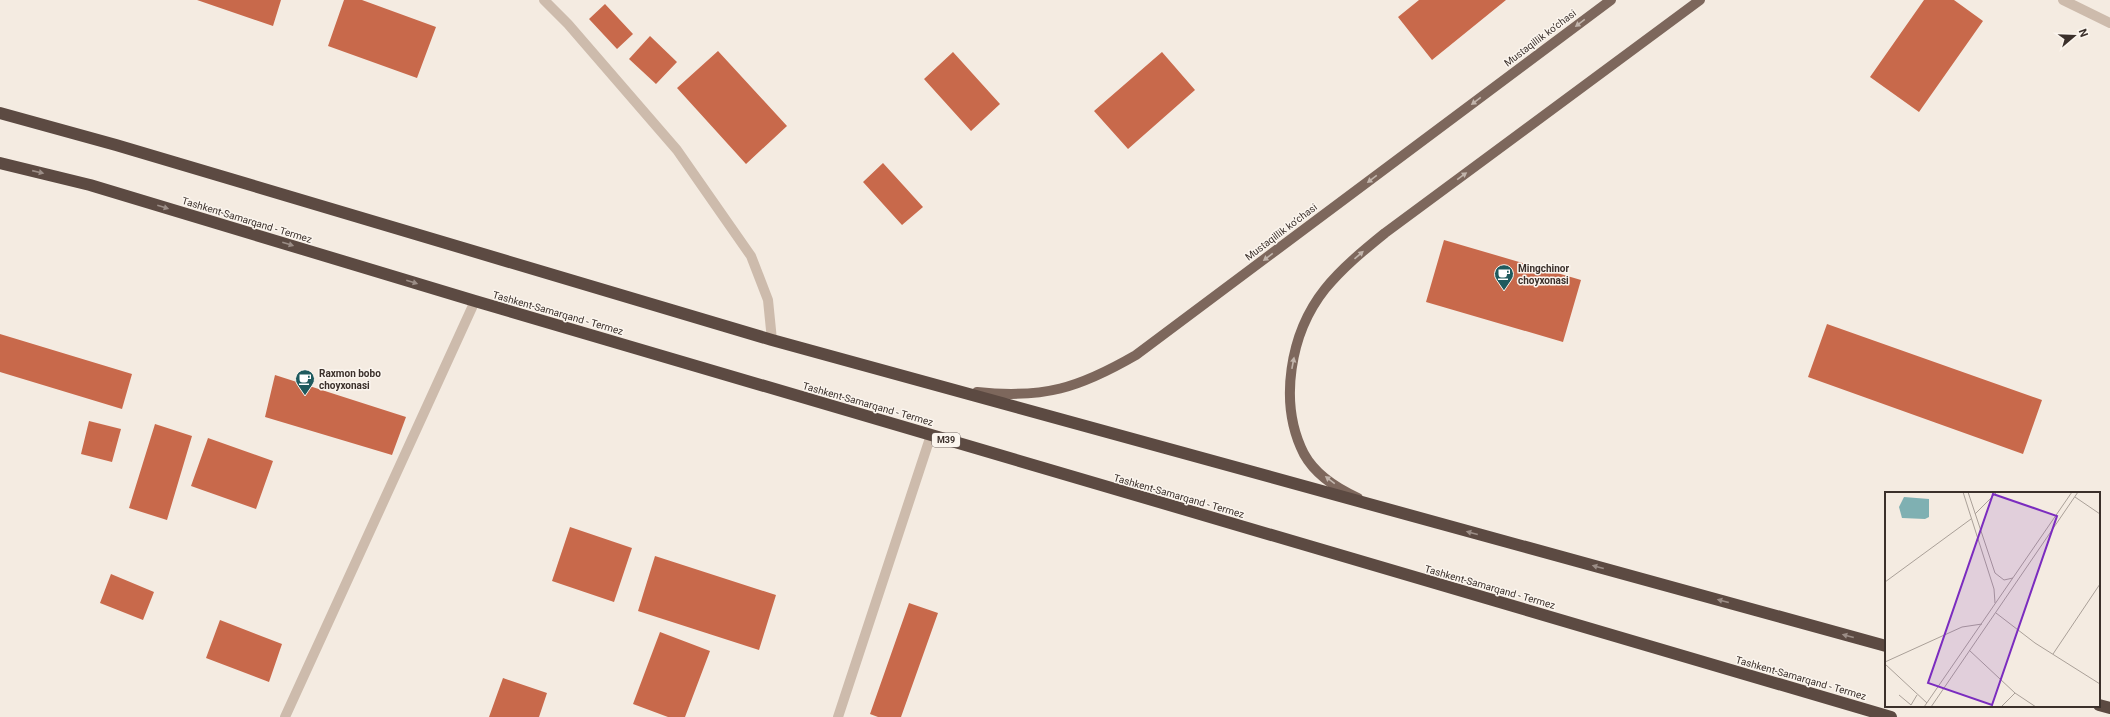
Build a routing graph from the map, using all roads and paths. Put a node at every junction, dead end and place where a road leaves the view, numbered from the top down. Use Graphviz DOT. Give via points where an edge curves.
graph roads {
  1 [pos="544,0"];
  2 [pos="1611,0"];
  3 [pos="1700,0"];
  4 [pos="2063,0"];
  5 [pos="2110,23"];
  6 [pos="0,113"];
  7 [pos="0,163"];
  8 [pos="475,301"];
  9 [pos="772,340"];
  10 [pos="932,384"];
  11 [pos="931,435"];
  12 [pos="1376,506"];
  13 [pos="1885,646"];
  14 [pos="2100,705"];
  15 [pos="2110,708"];
  16 [pos="285,717"];
  17 [pos="838,717"];
  18 [pos="1891,717"];
  1 -- 9 [label="street" via="568,24 677,150 751,256 768,300"];
  2 -- 10 [label="main road, Mustaqillik ko’chasi, one-way" via="1160,338 1110,370 1053,392 1024,394 963,391"];
  12 -- 3 [label="main road, one-way" via="1350,493 1317,471 1305,455 1296,434 1291,387 1292,365 1304,326 1325,289 1385,233"];
  4 -- 5 [label="street"];
  6 -- 9 [label="highway" via="116,145"];
  7 -- 8 [label="highway, Tashkent-Samarqand - Termez / M39, one-way" via="90,185"];
  8 -- 11 [label="highway, Tashkent-Samarqand - Termez / M39"];
  8 -- 16 [label="street"];
  9 -- 10 [label="highway"];
  10 -- 12 [label="highway"];
  11 -- 17 [label="street"];
  11 -- 18 [label="highway, Tashkent-Samarqand - Termez / M39"];
  13 -- 12 [label="highway, one-way"];
  14 -- 15 [label="highway"];
}
